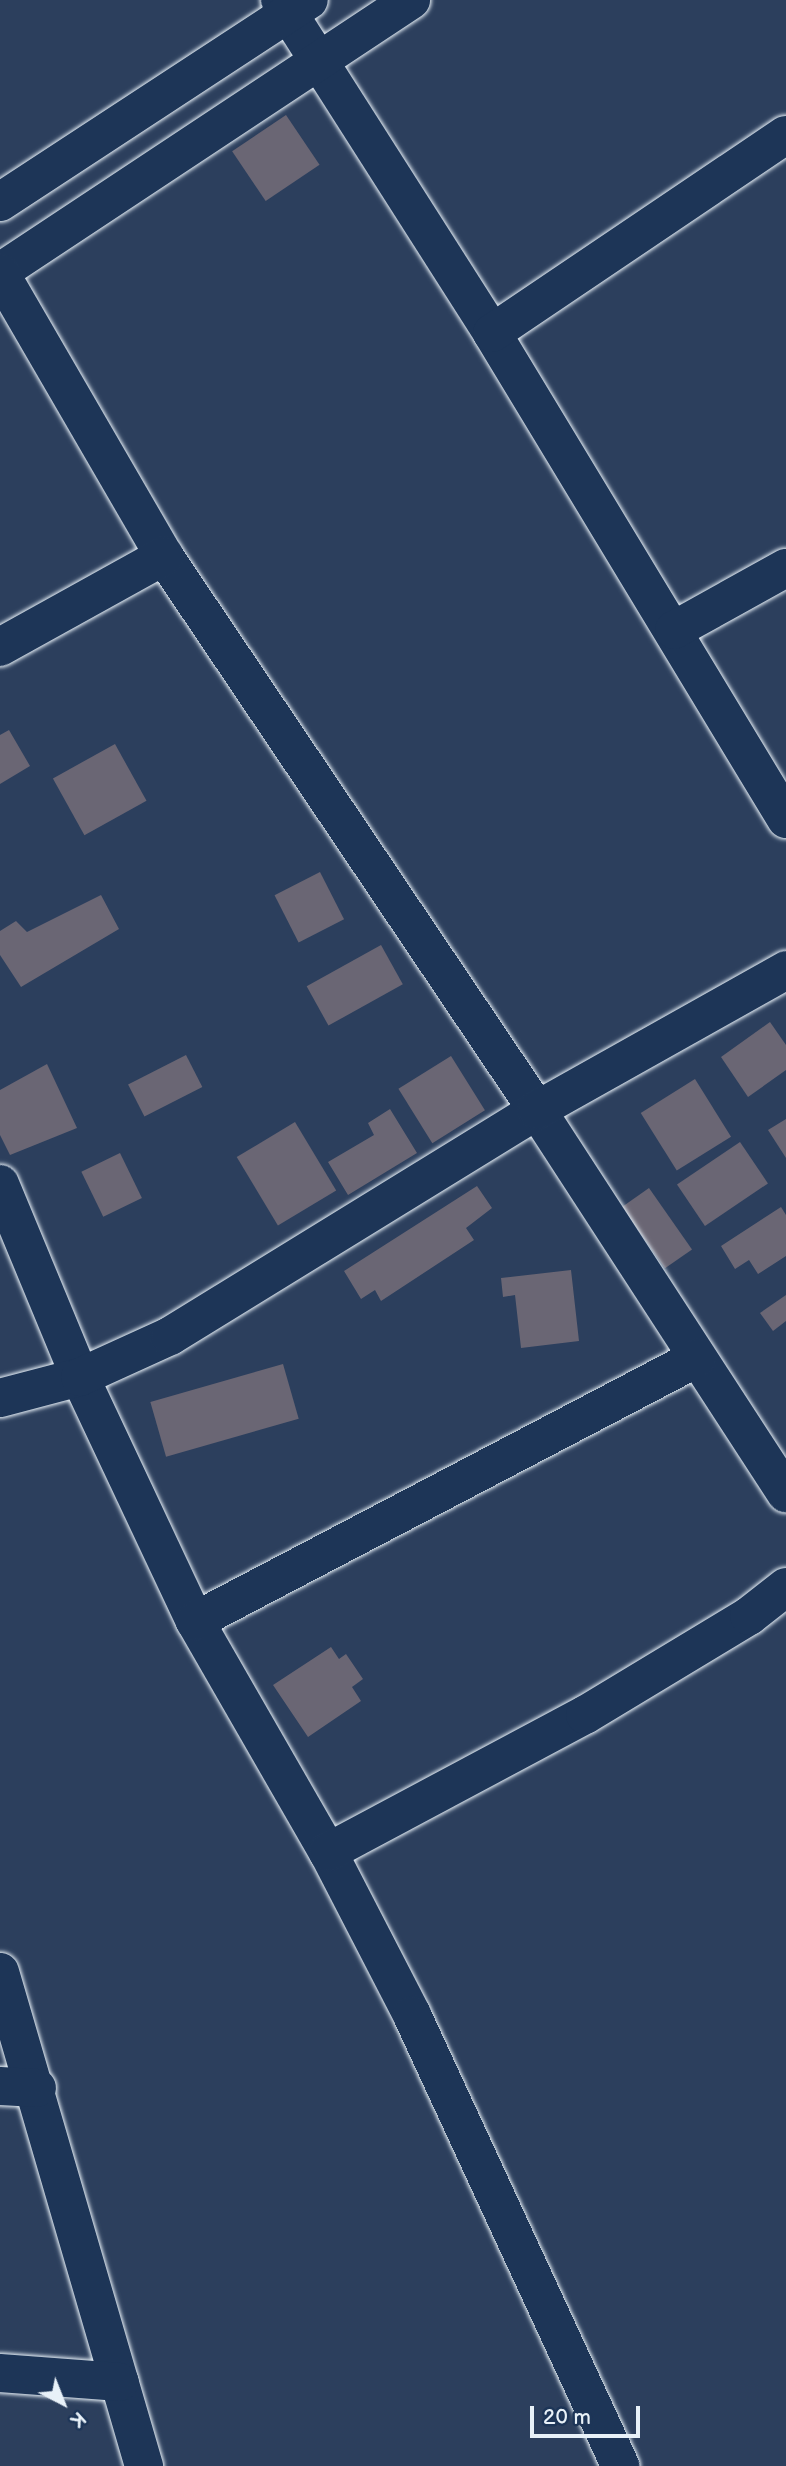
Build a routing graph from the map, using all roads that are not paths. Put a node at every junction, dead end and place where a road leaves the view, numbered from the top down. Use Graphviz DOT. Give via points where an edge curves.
graph roads {
  1 [pos="411,0"];
  2 [pos="293,4"];
  3 [pos="319,61"];
  4 [pos="786,135"];
  5 [pos="0,202"];
  6 [pos="0,273"];
  7 [pos="492,333"];
  8 [pos="164,556"];
  9 [pos="786,568"];
  10 [pos="674,630"];
  11 [pos="0,647"];
  12 [pos="786,819"];
  13 [pos="786,970"];
  14 [pos="537,1110"];
  15 [pos="0,1184"];
  16 [pos="696,1358"];
  17 [pos="80,1377"];
  18 [pos="0,1398"];
  19 [pos="786,1493"];
  20 [pos="786,1587"];
  21 [pos="195,1621"];
  22 [pos="328,1852"];
  23 [pos="0,1972"];
  24 [pos="18,2087"];
  25 [pos="0,2373"];
  26 [pos="120,2382"];
  27 [pos="144,2466"];
  28 [pos="620,2466"];
  1 -- 3 [label="street"];
  2 -- 3 [label="street"];
  2 -- 5 [label="street"];
  3 -- 6 [label="street"];
  3 -- 7 [label="street"];
  4 -- 7 [label="street"];
  6 -- 8 [label="street"];
  7 -- 10 [label="street"];
  8 -- 11 [label="street"];
  8 -- 14 [label="street"];
  9 -- 10 [label="street"];
  10 -- 12 [label="street"];
  13 -- 14 [label="street"];
  14 -- 16 [label="street"];
  14 -- 17 [label="street" via="170,1336"];
  15 -- 17 [label="street"];
  16 -- 19 [label="street"];
  16 -- 21 [label="street"];
  17 -- 18 [label="street"];
  17 -- 21 [label="street"];
  20 -- 22 [label="street" via="748,1616 585,1715"];
  21 -- 22 [label="street"];
  22 -- 28 [label="street" via="510,2220"];
  23 -- 24 [label="street"];
  24 -- 26 [label="street"];
  25 -- 26 [label="street"];
  26 -- 27 [label="street"];
}
